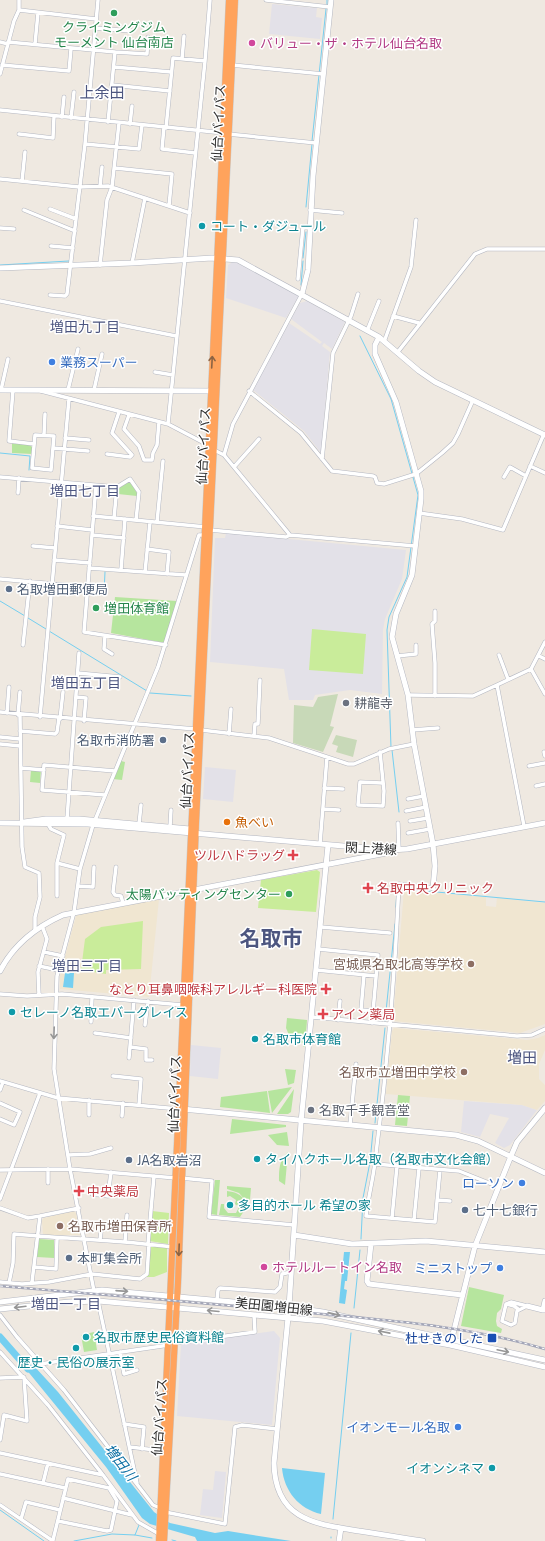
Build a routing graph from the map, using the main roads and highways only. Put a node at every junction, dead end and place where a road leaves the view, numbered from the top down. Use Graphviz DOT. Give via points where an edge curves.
graph roads {
  1 [pos="229,0"];
  2 [pos="235,0"];
  3 [pos="226,133"];
  4 [pos="213,391"];
  5 [pos="207,531"];
  6 [pos="190,890"];
  7 [pos="181,1109"];
  8 [pos="179,1178"];
  9 [pos="174,1296"];
  10 [pos="172,1344"];
  11 [pos="163,1512"];
  12 [pos="161,1532"];
  13 [pos="159,1541"];
  14 [pos="164,1541"];
  1 -- 3 [label="highway, 仙台バイパス"];
  2 -- 3 [label="highway, 仙台バイパス"];
  3 -- 4 [label="highway, 仙台バイパス"];
  4 -- 5 [label="highway, 仙台バイパス" via="208,445"];
  4 -- 5 [label="highway, 仙台バイパス" via="214,450"];
  5 -- 6 [label="highway, 仙台バイパス"];
  6 -- 7 [label="highway, 仙台バイパス"];
  6 -- 7 [label="highway, 仙台バイパス" via="182,1005"];
  7 -- 8 [label="highway, 仙台バイパス"];
  8 -- 9 [label="highway, 仙台バイパス, one-way"];
  8 -- 9 [label="highway, 仙台バイパス" via="173,1247"];
  9 -- 10 [label="highway, 仙台バイパス"];
  10 -- 11 [label="highway, 仙台バイパス"];
  10 -- 11 [label="highway, 仙台バイパス" via="163,1451"];
  11 -- 12 [label="highway, 仙台バイパス"];
  12 -- 13 [label="highway, 仙台バイパス"];
  12 -- 14 [label="highway, 仙台バイパス"];
}
